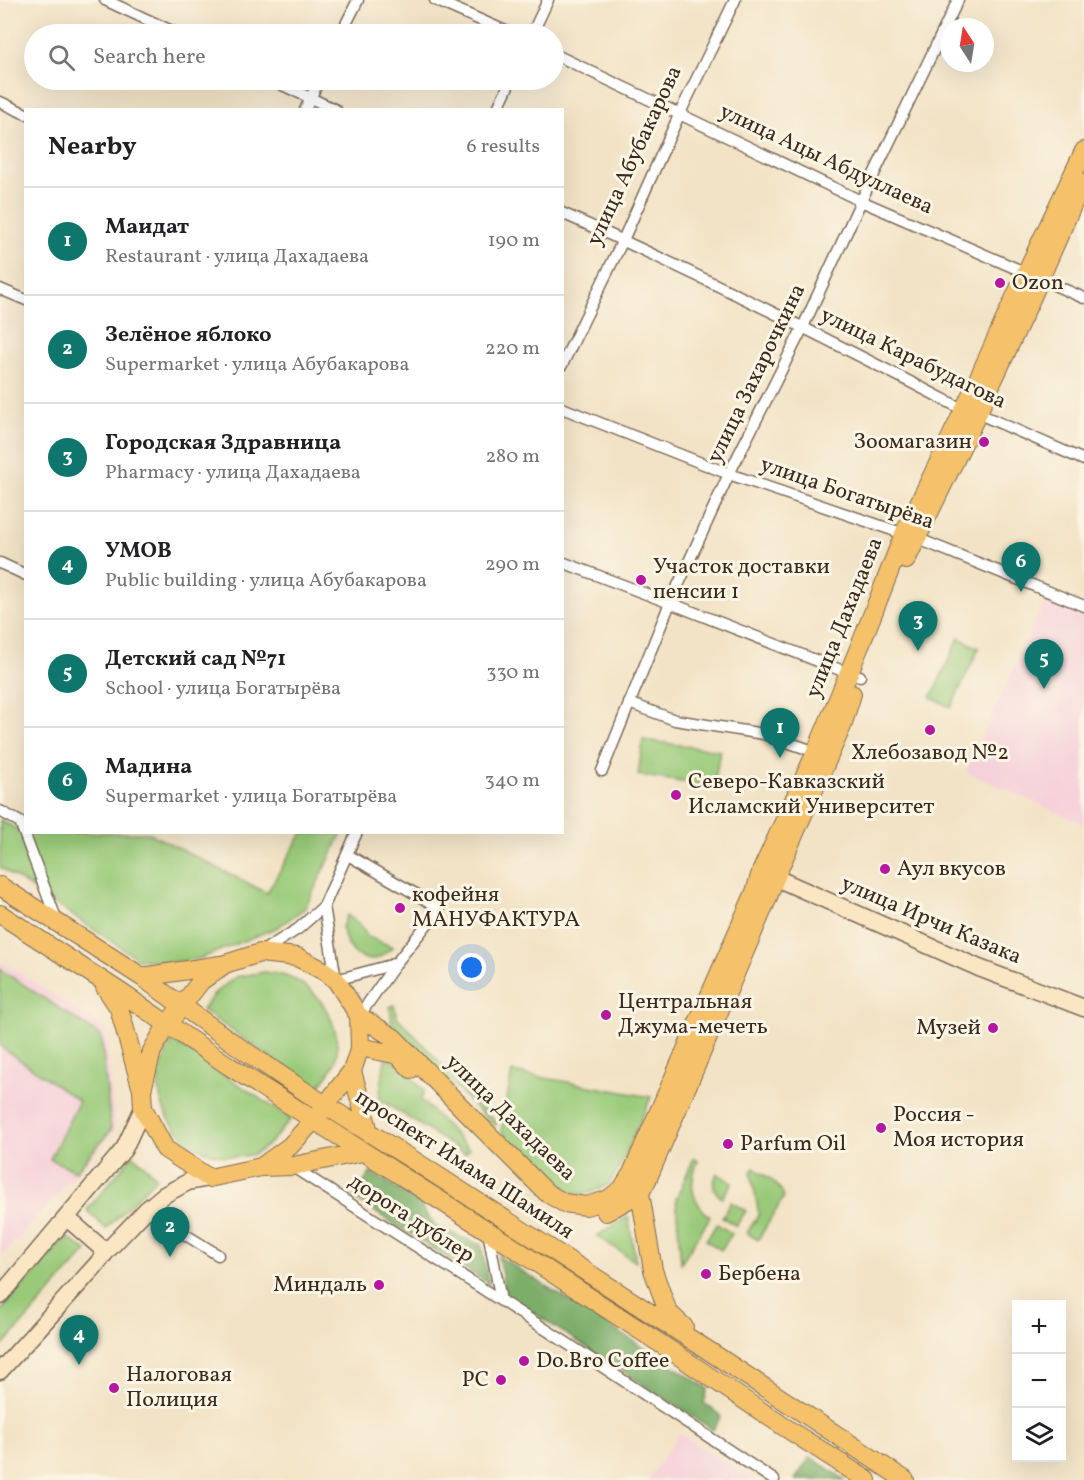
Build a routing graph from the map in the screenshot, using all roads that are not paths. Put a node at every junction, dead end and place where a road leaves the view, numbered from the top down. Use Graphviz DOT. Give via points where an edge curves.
graph roads {
  1 [pos="105,0"];
  2 [pos="358,0"];
  3 [pos="435,0"];
  4 [pos="548,0"];
  5 [pos="735,0"];
  6 [pos="957,0"];
  7 [pos="156,24"];
  8 [pos="346,24"];
  9 [pos="489,24"];
  10 [pos="537,24"];
  11 [pos="564,59"];
  12 [pos="293,90"];
  13 [pos="314,90"];
  14 [pos="506,90"];
  15 [pos="310,98"];
  16 [pos="0,102"];
  17 [pos="306,108"];
  18 [pos="332,108"];
  19 [pos="498,108"];
  20 [pos="24,113"];
  21 [pos="680,113"];
  22 [pos="1084,151"];
  23 [pos="1084,178"];
  24 [pos="861,201"];
  25 [pos="564,214"];
  26 [pos="623,240"];
  27 [pos="1033,276"];
  28 [pos="0,289"];
  29 [pos="1084,298"];
  30 [pos="24,299"];
  31 [pos="803,327"];
  32 [pos="564,361"];
  33 [pos="564,409"];
  34 [pos="970,412"];
  35 [pos="1084,460"];
  36 [pos="729,474"];
  37 [pos="910,536"];
  38 [pos="0,563"];
  39 [pos="564,563"];
  40 [pos="24,574"];
  41 [pos="670,603"];
  42 [pos="1084,606"];
  43 [pos="854,675"];
  44 [pos="629,703"];
  45 [pos="822,755"];
  46 [pos="602,771"];
  47 [pos="0,811"];
  48 [pos="24,833"];
  49 [pos="25,834"];
  50 [pos="356,834"];
  51 [pos="348,855"];
  52 [pos="768,875"];
  53 [pos="0,886"];
  54 [pos="324,906"];
  55 [pos="0,914"];
  56 [pos="58,923"];
  57 [pos="260,953"];
  58 [pos="397,962"];
  59 [pos="225,964"];
  60 [pos="142,977"];
  61 [pos="99,978"];
  62 [pos="336,980"];
  63 [pos="183,1006"];
  64 [pos="1084,1008"];
  65 [pos="359,1016"];
  66 [pos="167,1026"];
  67 [pos="360,1047"];
  68 [pos="352,1071"];
  69 [pos="142,1099"];
  70 [pos="320,1113"];
  71 [pos="369,1132"];
  72 [pos="363,1152"];
  73 [pos="293,1166"];
  74 [pos="261,1167"];
  75 [pos="209,1178"];
  76 [pos="640,1193"];
  77 [pos="146,1210"];
  78 [pos="67,1218"];
  79 [pos="488,1231"];
  80 [pos="106,1252"];
  81 [pos="218,1255"];
  82 [pos="0,1296"];
  83 [pos="504,1303"];
  84 [pos="709,1351"];
  85 [pos="0,1371"];
  86 [pos="774,1480"];
  87 [pos="867,1480"];
  88 [pos="905,1480"];
  1 -- 7 [label="street"];
  2 -- 8 [label="street"];
  3 -- 9 [label="street"];
  4 -- 10 [label="street"];
  5 -- 21 [label="street, улица Абубакарова"];
  6 -- 24 [label="street, улица Захарочкина"];
  11 -- 21 [label="street, улица Ацы Абдуллаева"];
  12 -- 15 [label="street"];
  13 -- 15 [label="street"];
  14 -- 19 [label="street"];
  15 -- 17 [label="street"];
  15 -- 18 [label="street"];
  16 -- 20 [label="street"];
  21 -- 24 [label="street, улица Ацы Абдуллаева"];
  21 -- 26 [label="street, улица Абубакарова"];
  22 -- 27 [label="main road, улица Дахадаева"];
  23 -- 27 [label="main road, улица Дахадаева"];
  24 -- 27 [label="street, улица Ацы Абдуллаева"];
  24 -- 31 [label="street, улица Захарочкина"];
  25 -- 26 [label="street, улица Карабудагова"];
  26 -- 31 [label="street, улица Карабудагова"];
  26 -- 32 [label="street, улица Абубакарова"];
  27 -- 29 [label="street, улица Ацы Абдуллаева"];
  27 -- 34 [label="main road, улица Дахадаева"];
  28 -- 30 [label="street"];
  31 -- 34 [label="street, улица Карабудагова"];
  31 -- 36 [label="street, улица Захарочкина"];
  33 -- 36 [label="street, улица Богатырёва"];
  34 -- 35 [label="street, улица Карабудагова"];
  34 -- 37 [label="main road, улица Дахадаева"];
  36 -- 37 [label="street, улица Богатырёва"];
  36 -- 41 [label="street, улица Захарочкина"];
  37 -- 42 [label="street, улица Богатырёва"];
  37 -- 43 [label="main road, улица Дахадаева" via="874,614"];
  38 -- 40 [label="street"];
  39 -- 41 [label="street"];
  41 -- 43 [label="street"];
  41 -- 44 [label="street, улица Захарочкина"];
  43 -- 45 [label="main road, улица Дахадаева"];
  44 -- 45 [label="street" via="675,720 764,734"];
  44 -- 46 [label="street, улица Захарочкина"];
  45 -- 52 [label="main road, улица Дахадаева"];
  47 -- 48 [label="street" via="20,822"];
  49 -- 56 [label="street"];
  50 -- 51 [label="street"];
  51 -- 54 [label="street"];
  51 -- 58 [label="street" via="440,908"];
  52 -- 64 [label="main road, улица Ирчи Казака" via="979,968"];
  52 -- 65 [label="main road, улица Дахадаева" via="755,892 632,1173 622,1189 607,1200 586,1206 564,1203 548,1193 394,1038"];
  52 -- 76 [label="main road, улица Дахадаева" via="768,897"];
  53 -- 56 [label="main road, проспект Имама Шамиля"];
  54 -- 57 [label="street" via="298,929"];
  54 -- 62 [label="street"];
  55 -- 61 [label="main road, проспект Имама Шамиля"];
  56 -- 60 [label="main road, проспект Имама Шамиля"];
  57 -- 59 [label="main road"];
  57 -- 62 [label="main road" via="297,957"];
  58 -- 62 [label="street"];
  58 -- 65 [label="street"];
  59 -- 60 [label="main road"];
  59 -- 63 [label="main road" via="201,981"];
  60 -- 63 [label="main road, проспект Имама Шамиля"];
  61 -- 66 [label="main road, проспект Имама Шамиля"];
  61 -- 69 [label="main road" via="119,1008"];
  62 -- 65 [label="main road"];
  63 -- 66 [label="main road"];
  63 -- 70 [label="main road, проспект Имама Шамиля"];
  65 -- 67 [label="main road"];
  66 -- 69 [label="main road" via="152,1051"];
  66 -- 70 [label="main road, проспект Имама Шамиля" via="229,1066"];
  67 -- 68 [label="main road"];
  67 -- 76 [label="main road, улица Дахадаева" via="398,1056 482,1143 557,1208 585,1216 608,1212"];
  68 -- 70 [label="main road"];
  68 -- 71 [label="main road"];
  69 -- 75 [label="main road" via="165,1149"];
  69 -- 78 [label="main road" via="124,1149"];
  70 -- 71 [label="main road, проспект Имама Шамиля"];
  70 -- 72 [label="main road, проспект Имама Шамиля"];
  70 -- 74 [label="main road" via="290,1146"];
  71 -- 84 [label="main road, проспект Имама Шамиля"];
  72 -- 73 [label="main road"];
  72 -- 79 [label="main road, проспект Имама Шамиля"];
  73 -- 74 [label="main road"];
  73 -- 83 [label="street, дорога дублер"];
  74 -- 75 [label="main road"];
  75 -- 77 [label="main road" via="188,1182"];
  76 -- 84 [label="main road" via="653,1270 668,1312"];
  77 -- 80 [label="main road"];
  77 -- 81 [label="street"];
  78 -- 80 [label="main road"];
  78 -- 82 [label="main road"];
  79 -- 83 [label="street"];
  79 -- 87 [label="main road, проспект Имама Шамиля"];
  80 -- 85 [label="main road"];
  83 -- 86 [label="street, дорога дублер"];
  84 -- 88 [label="main road, проспект Имама Шамиля"];
}
